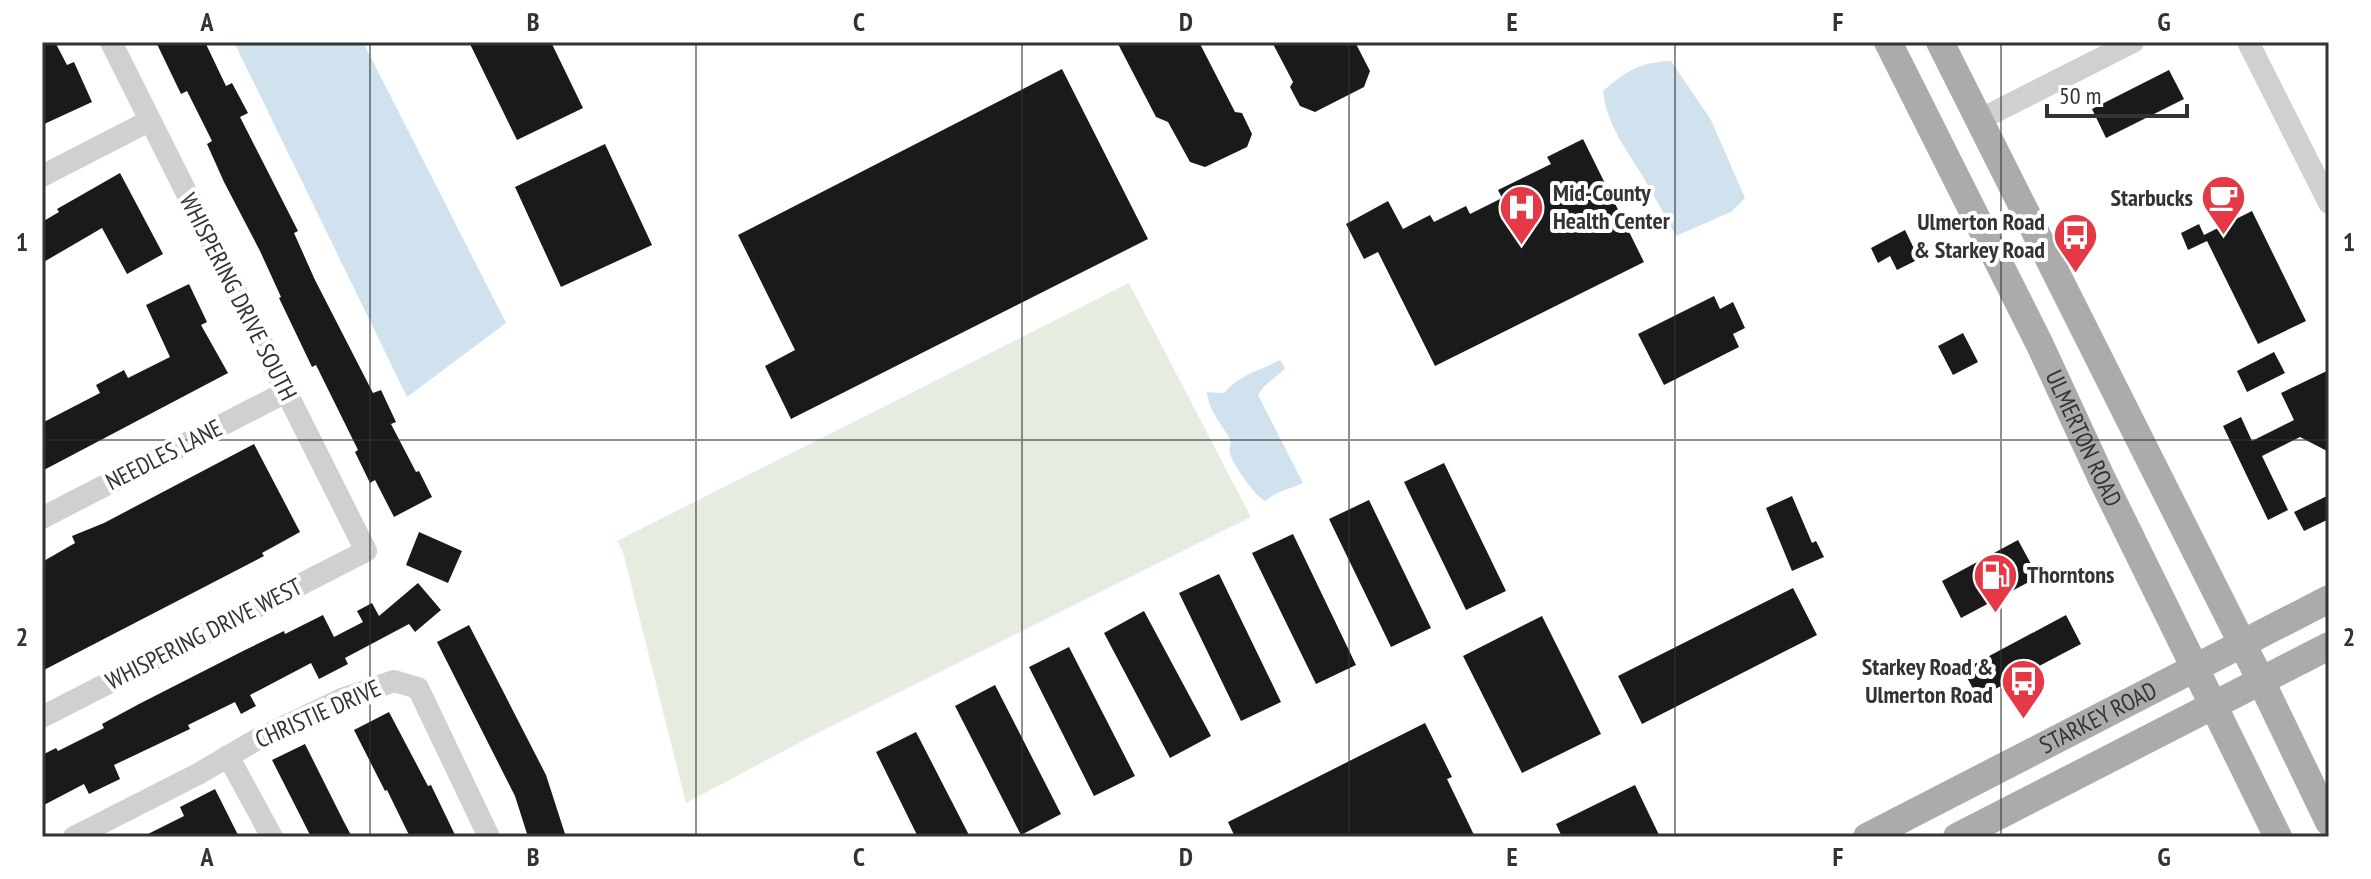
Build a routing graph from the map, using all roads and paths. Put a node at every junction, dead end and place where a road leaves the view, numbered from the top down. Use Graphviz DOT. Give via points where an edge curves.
graph roads {
  1 [pos="111,42"];
  2 [pos="1888,42"];
  3 [pos="1940,42"];
  4 [pos="2133,42"];
  5 [pos="2248,42"];
  6 [pos="1979,120"];
  7 [pos="149,121"];
  8 [pos="42,176"];
  9 [pos="2329,203"];
  10 [pos="286,392"];
  11 [pos="42,518"];
  12 [pos="366,551"];
  13 [pos="2329,599"];
  14 [pos="2242,644"];
  15 [pos="2329,646"];
  16 [pos="2196,668"];
  17 [pos="2261,681"];
  18 [pos="2214,705"];
  19 [pos="42,717"];
  20 [pos="228,756"];
  21 [pos="2329,822"];
  22 [pos="74,837"];
  23 [pos="272,837"];
  24 [pos="489,837"];
  25 [pos="1867,837"];
  26 [pos="1957,837"];
  27 [pos="2278,837"];
  1 -- 7 [label="street, WHISPERING DRIVE SOUTH"];
  2 -- 16 [label="main road, ULMERTON ROAD"];
  3 -- 6 [label="main road, ULMERTON ROAD"];
  4 -- 6 [label="street"];
  5 -- 9 [label="street"];
  6 -- 14 [label="main road, ULMERTON ROAD"];
  7 -- 8 [label="street"];
  7 -- 10 [label="street, WHISPERING DRIVE SOUTH"];
  10 -- 11 [label="street, NEEDLES LANE"];
  10 -- 12 [label="street, WHISPERING DRIVE SOUTH"];
  12 -- 19 [label="street, WHISPERING DRIVE WEST"];
  13 -- 14 [label="main road, STARKEY ROAD"];
  14 -- 16 [label="main road, STARKEY ROAD"];
  14 -- 17 [label="main road, ULMERTON ROAD"];
  15 -- 17 [label="main road, STARKEY ROAD"];
  16 -- 18 [label="main road, ULMERTON ROAD"];
  16 -- 25 [label="main road, STARKEY ROAD"];
  17 -- 18 [label="main road, STARKEY ROAD"];
  17 -- 21 [label="main road, ULMERTON ROAD"];
  18 -- 26 [label="main road, STARKEY ROAD"];
  18 -- 27 [label="main road, ULMERTON ROAD"];
  20 -- 22 [label="street, CHRISTIE DRIVE"];
  20 -- 23 [label="street"];
  20 -- 24 [label="street, CHRISTIE DRIVE" via="342,699 394,681 418,688"];
}
